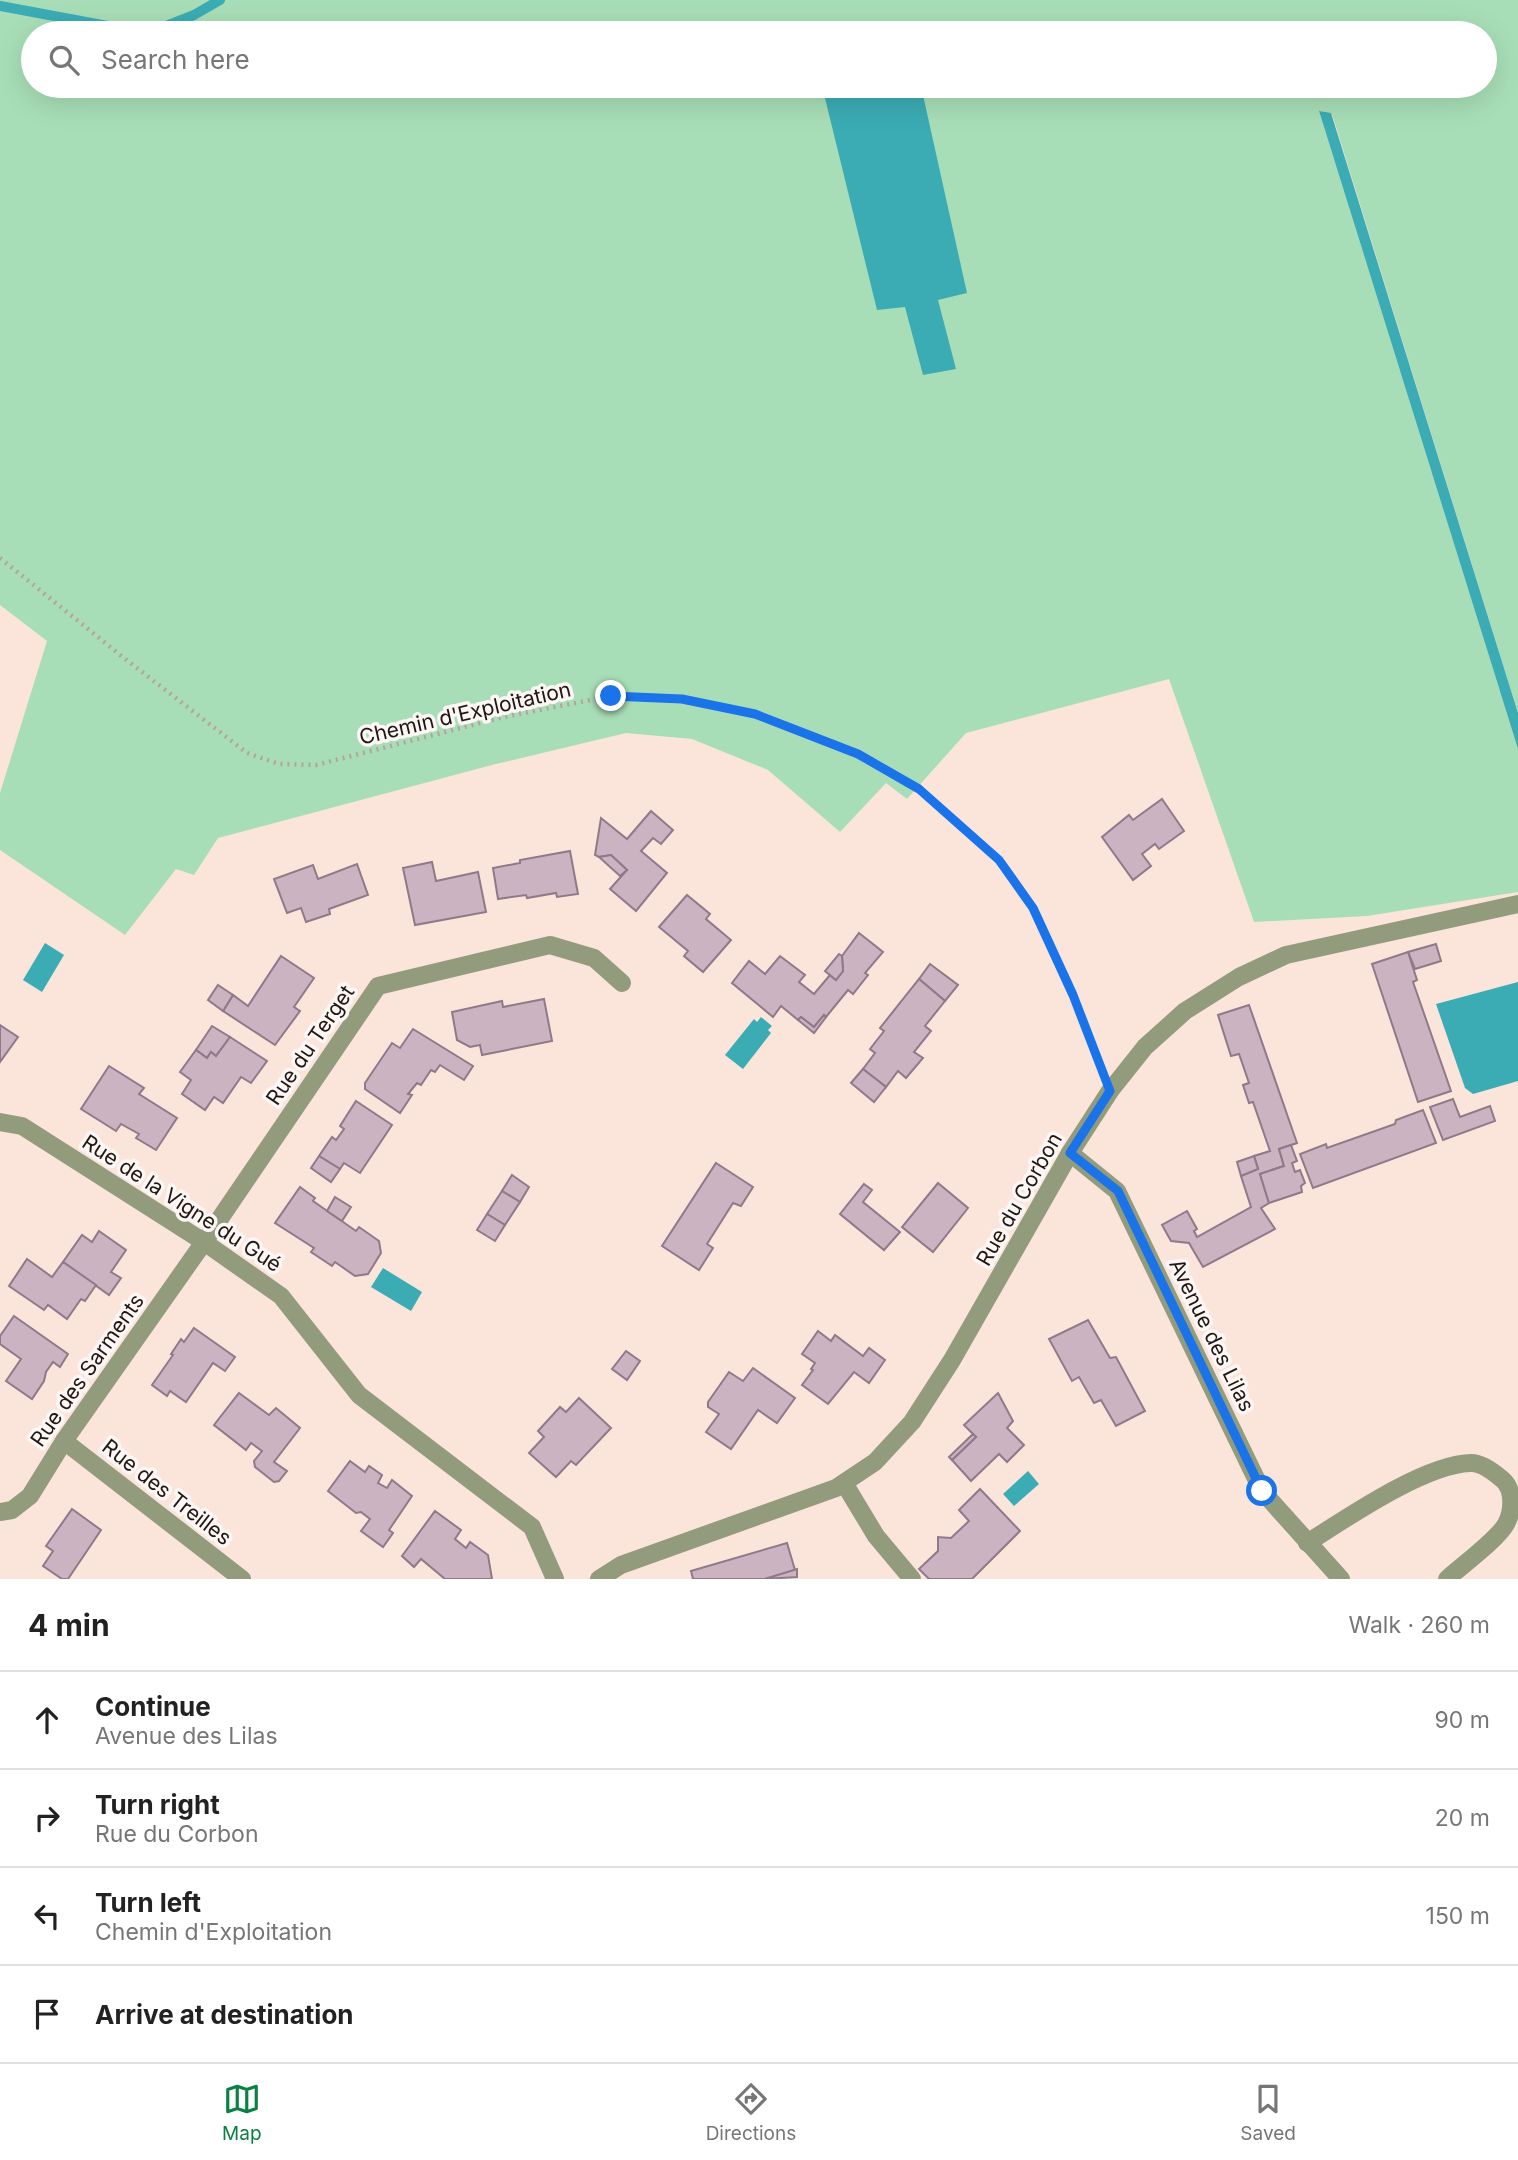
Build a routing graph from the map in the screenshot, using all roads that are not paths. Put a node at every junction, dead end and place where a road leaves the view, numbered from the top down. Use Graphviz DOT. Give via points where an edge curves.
graph roads {
  1 [pos="1518,904"];
  2 [pos="622,983"];
  3 [pos="0,1122"];
  4 [pos="1070,1153"];
  5 [pos="204,1242"];
  6 [pos="64,1441"];
  7 [pos="844,1483"];
  8 [pos="0,1512"];
  9 [pos="1307,1543"];
  10 [pos="242,1579"];
  11 [pos="555,1579"];
  12 [pos="598,1579"];
  13 [pos="912,1579"];
  14 [pos="1341,1579"];
  15 [pos="1447,1579"];
  1 -- 4 [label="street, Rue du Corbon" via="1286,956 1239,977 1185,1011 1145,1047"];
  2 -- 5 [label="street, Rue du Terget" via="594,958 550,945 378,986"];
  3 -- 5 [label="street, Rue de la Vigne du Gué" via="22,1126"];
  4 -- 7 [label="street, Rue du Corbon" via="912,1422 876,1462"];
  4 -- 9 [label="street, Avenue des Lilas" via="1118,1191 1262,1491"];
  5 -- 6 [label="street, Rue des Sarments"];
  5 -- 11 [label="street, Rue de la Vigne du Gué" via="281,1296 359,1395 532,1527"];
  6 -- 8 [label="street, Rue des Sarments" via="30,1496 12,1510"];
  6 -- 10 [label="street, Rue des Treilles"];
  7 -- 12 [label="street, Rue du Corbon" via="621,1565"];
  7 -- 13 [label="street" via="876,1536"];
  9 -- 14 [label="street, Avenue des Lilas"];
  9 -- 15 [label="street" via="1403,1486 1472,1462 1507,1483 1512,1498 1506,1524"];
}
